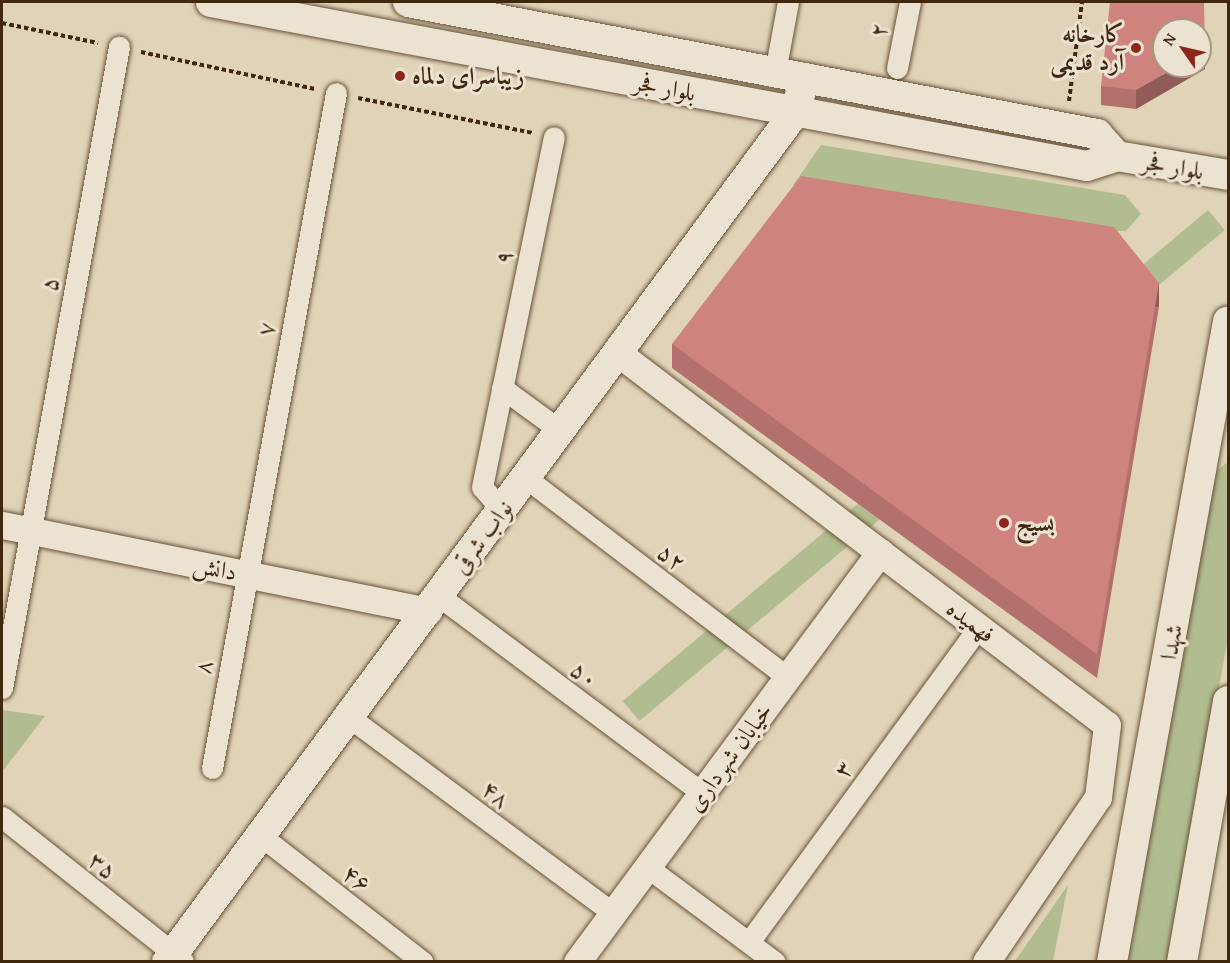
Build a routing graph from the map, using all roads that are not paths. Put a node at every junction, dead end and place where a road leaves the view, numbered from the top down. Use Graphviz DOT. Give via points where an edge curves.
graph roads {
  1 [pos="408,2"];
  2 [pos="788,2"];
  3 [pos="910,2"];
  4 [pos="223,3"];
  5 [pos="119,47"];
  6 [pos="897,68"];
  7 [pos="775,72"];
  8 [pos="804,78"];
  9 [pos="336,93"];
  10 [pos="796,111"];
  11 [pos="554,137"];
  12 [pos="1117,156"];
  13 [pos="1228,176"];
  14 [pos="1228,321"];
  15 [pos="618,353"];
  16 [pos="502,388"];
  17 [pos="561,431"];
  18 [pos="1218,443"];
  19 [pos="526,478"];
  20 [pos="502,510"];
  21 [pos="2,525"];
  22 [pos="28,530"];
  23 [pos="880,552"];
  24 [pos="245,574"];
  25 [pos="433,603"];
  26 [pos="979,627"];
  27 [pos="787,677"];
  28 [pos="2,688"];
  29 [pos="1228,701"];
  30 [pos="349,717"];
  31 [pos="212,768"];
  32 [pos="702,793"];
  33 [pos="2,817"];
  34 [pos="261,836"];
  35 [pos="647,867"];
  36 [pos="614,912"];
  37 [pos="749,942"];
  38 [pos="175,959"];
  39 [pos="423,962"];
  40 [pos="577,962"];
  41 [pos="776,962"];
  42 [pos="986,962"];
  43 [pos="1112,962"];
  44 [pos="1182,962"];
  1 -- 7 [label="main road, بلوار فجر"];
  2 -- 7 [label="street"];
  3 -- 6 [label="street, ۲"];
  4 -- 10 [label="main road, بلوار فجر"];
  5 -- 22 [label="street, ۵"];
  7 -- 8 [label="main road, بلوار فجر"];
  8 -- 10 [label="main road"];
  8 -- 12 [label="main road, بلوار فجر" via="1097,134"];
  9 -- 24 [label="street, ۷"];
  10 -- 12 [label="main road, بلوار فجر" via="1087,166"];
  10 -- 15 [label="main road, نواب شرقی"];
  11 -- 16 [label="street, ۹"];
  12 -- 13 [label="main road, بلوار فجر"];
  14 -- 18 [label="main road, شهدا"];
  15 -- 17 [label="main road, نواب شرقی"];
  15 -- 23 [label="street, فهمیده"];
  16 -- 17 [label="street"];
  16 -- 20 [label="street, ۹" via="482,487"];
  17 -- 19 [label="main road, نواب شرقی"];
  18 -- 43 [label="main road, شهدا"];
  19 -- 20 [label="main road, نواب شرقی"];
  19 -- 27 [label="street, ۵۲"];
  20 -- 25 [label="main road, نواب شرقی"];
  21 -- 22 [label="street, دانش"];
  22 -- 24 [label="street, دانش"];
  22 -- 28 [label="street, ۵"];
  23 -- 26 [label="street, فهمیده"];
  23 -- 27 [label="street, خیابان شهرداری"];
  24 -- 25 [label="street, دانش"];
  24 -- 31 [label="street, ۸"];
  25 -- 30 [label="main road, نواب شرقی"];
  25 -- 32 [label="street, ۵۰"];
  26 -- 37 [label="street, ۳"];
  26 -- 42 [label="street, فهمیده" via="1107,724 1098,796"];
  27 -- 32 [label="street, خیابان شهرداری"];
  29 -- 44 [label="main road"];
  30 -- 34 [label="main road, نواب شرقی"];
  30 -- 36 [label="street, ۴۸"];
  32 -- 35 [label="street, خیابان شهرداری"];
  33 -- 38 [label="street, ۳۵"];
  34 -- 38 [label="main road, نواب شرقی"];
  34 -- 39 [label="street, ۴۶"];
  35 -- 36 [label="street, خیابان شهرداری"];
  35 -- 37 [label="street"];
  36 -- 40 [label="street, خیابان شهرداری"];
  37 -- 41 [label="street"];
}
